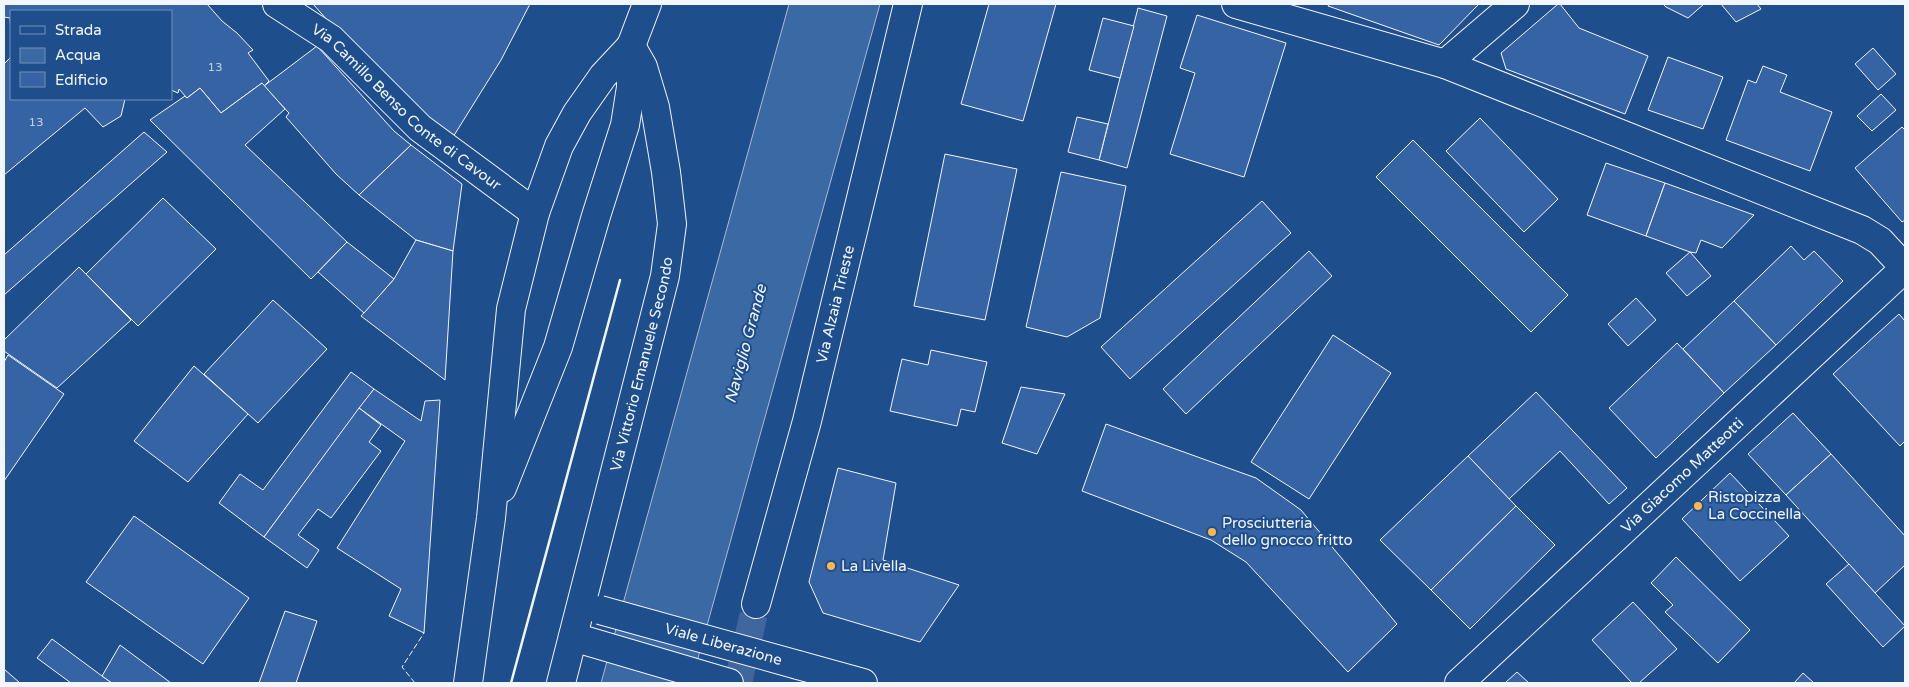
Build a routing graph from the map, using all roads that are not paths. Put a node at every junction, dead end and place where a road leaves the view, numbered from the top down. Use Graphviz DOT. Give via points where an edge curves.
graph roads {
  1 [pos="277,4"];
  2 [pos="647,4"];
  3 [pos="908,4"];
  4 [pos="1236,4"];
  5 [pos="1515,4"];
  6 [pos="631,46"];
  7 [pos="1445,64"];
  8 [pos="535,213"];
  9 [pos="1905,268"];
  10 [pos="491,518"];
  11 [pos="756,604"];
  12 [pos="591,607"];
  13 [pos="582,640"];
  14 [pos="468,683"];
  15 [pos="561,683"];
  16 [pos="729,683"];
  17 [pos="863,683"];
  18 [pos="1459,683"];
  1 -- 8 [label="street, Via Camillo Benso Conte di Cavour" via="331,39 420,128"];
  2 -- 6 [label="street"];
  3 -- 11 [label="street, Via Alzaia Trieste" via="807,421"];
  4 -- 7 [label="street"];
  5 -- 7 [label="street"];
  6 -- 8 [label="street" via="603,76 577,113 559,146"];
  6 -- 10 [label="street" via="631,87 625,125 558,347"];
  6 -- 12 [label="street, Via Vittorio Emanuele Secondo" via="643,68 655,107 672,224 665,276"];
  7 -- 9 [label="street" via="1862,230 1880,242"];
  8 -- 10 [label="street" via="511,310"];
  9 -- 18 [label="street, Via Giacomo Matteotti"];
  10 -- 14 [label="street"];
  12 -- 13 [label="street, Via Vittorio Emanuele Secondo"];
  12 -- 17 [label="street, Viale Liberazione, bridge"];
  13 -- 15 [label="street, Via Vittorio Emanuele Secondo"];
  13 -- 16 [label="street"];
}
